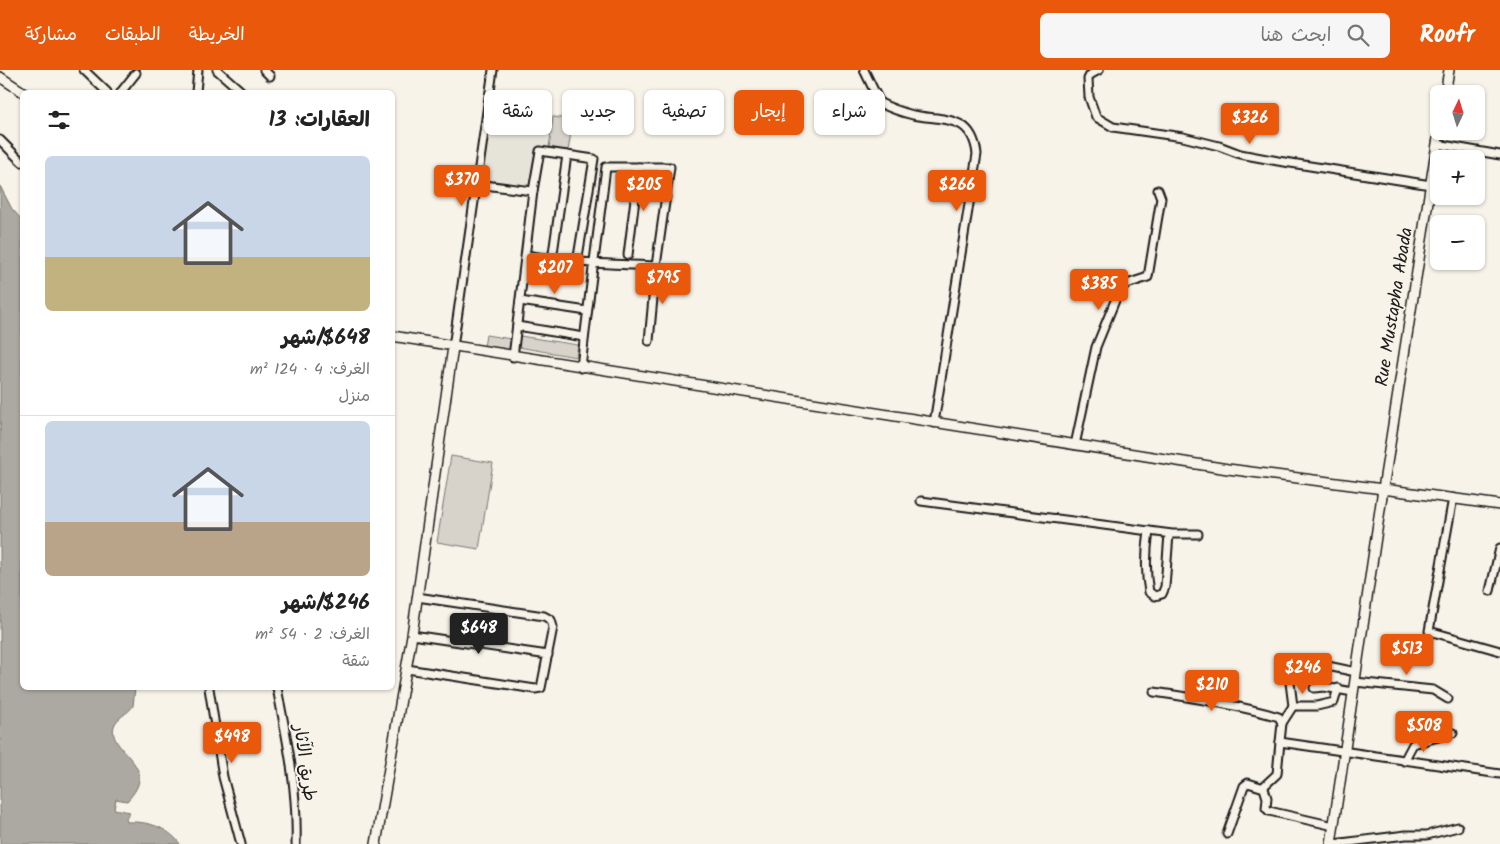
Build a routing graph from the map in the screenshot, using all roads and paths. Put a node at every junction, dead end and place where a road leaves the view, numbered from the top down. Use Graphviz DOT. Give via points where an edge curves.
graph roads {
  1 [pos="84,70"];
  2 [pos="198,70"];
  3 [pos="217,70"];
  4 [pos="264,70"];
  5 [pos="493,70"];
  6 [pos="864,70"];
  7 [pos="1099,70"];
  8 [pos="1449,70"];
  9 [pos="136,73"];
  10 [pos="270,76"];
  11 [pos="0,77"];
  12 [pos="1446,85"];
  13 [pos="20,90"];
  14 [pos="105,90"];
  15 [pos="123,90"];
  16 [pos="196,90"];
  17 [pos="240,90"];
  18 [pos="0,140"];
  19 [pos="1438,140"];
  20 [pos="1437,144"];
  21 [pos="1436,150"];
  22 [pos="567,155"];
  23 [pos="1500,156"];
  24 [pos="20,160"];
  25 [pos="639,167"];
  26 [pos="476,184"];
  27 [pos="1430,185"];
  28 [pos="1158,190"];
  29 [pos="533,191"];
  30 [pos="1430,191"];
  31 [pos="526,255"];
  32 [pos="628,255"];
  33 [pos="552,260"];
  34 [pos="577,263"];
  35 [pos="594,264"];
  36 [pos="656,266"];
  37 [pos="520,300"];
  38 [pos="587,311"];
  39 [pos="516,326"];
  40 [pos="395,337"];
  41 [pos="584,337"];
  42 [pos="649,341"];
  43 [pos="453,347"];
  44 [pos="513,357"];
  45 [pos="582,368"];
  46 [pos="934,423"];
  47 [pos="1075,445"];
  48 [pos="1383,489"];
  49 [pos="1453,498"];
  50 [pos="922,501"];
  51 [pos="1500,505"];
  52 [pos="1149,531"];
  53 [pos="1168,534"];
  54 [pos="1198,534"];
  55 [pos="1500,548"];
  56 [pos="1490,591"];
  57 [pos="417,597"];
  58 [pos="412,635"];
  59 [pos="1500,651"];
  60 [pos="548,655"];
  61 [pos="1323,665"];
  62 [pos="1288,667"];
  63 [pos="407,669"];
  64 [pos="1356,672"];
  65 [pos="1355,682"];
  66 [pos="1314,688"];
  67 [pos="1338,688"];
  68 [pos="209,690"];
  69 [pos="278,690"];
  70 [pos="1154,692"];
  71 [pos="1353,692"];
  72 [pos="1448,699"];
  73 [pos="1293,706"];
  74 [pos="1282,723"];
  75 [pos="1453,733"];
  76 [pos="1280,742"];
  77 [pos="1345,751"];
  78 [pos="1404,761"];
  79 [pos="1500,774"];
  80 [pos="1263,787"];
  81 [pos="1334,826"];
  82 [pos="1458,827"];
  83 [pos="1228,834"];
  84 [pos="242,844"];
  85 [pos="296,844"];
  86 [pos="376,844"];
  87 [pos="1332,844"];
  1 -- 14 [label="street"];
  2 -- 16 [label="street"];
  3 -- 17 [label="street"];
  4 -- 10 [label="street"];
  5 -- 26 [label="street"];
  6 -- 46 [label="street" via="880,103 913,115 960,123 975,139 977,154"];
  7 -- 27 [label="street" via="1088,79 1089,97 1096,117 1113,127 1183,137 1240,154 1278,161"];
  8 -- 12 [label="main road"];
  9 -- 15 [label="street"];
  11 -- 13 [label="main road"];
  18 -- 24 [label="street"];
  19 -- 20 [label="main road, Rue Mustapha Abada"];
  20 -- 21 [label="main road, Rue Mustapha Abada"];
  20 -- 23 [label="street"];
  22 -- 29 [label="street" via="540,151"];
  22 -- 33 [label="street"];
  22 -- 34 [label="street" via="594,159"];
  25 -- 32 [label="street"];
  25 -- 35 [label="street" via="606,166"];
  25 -- 36 [label="street" via="670,167"];
  26 -- 29 [label="street"];
  26 -- 43 [label="street"];
  28 -- 47 [label="street" via="1161,198 1148,277 1120,286 1096,347"];
  29 -- 31 [label="street"];
  30 -- 48 [label="main road, Rue Mustapha Abada"];
  31 -- 33 [label="street"];
  31 -- 37 [label="street"];
  33 -- 34 [label="street"];
  34 -- 35 [label="street"];
  35 -- 36 [label="street"];
  35 -- 38 [label="street"];
  36 -- 42 [label="street"];
  37 -- 38 [label="street"];
  37 -- 39 [label="street"];
  38 -- 41 [label="street"];
  39 -- 41 [label="street"];
  39 -- 44 [label="street"];
  40 -- 43 [label="main road"];
  41 -- 45 [label="street"];
  43 -- 44 [label="main road"];
  43 -- 57 [label="main road"];
  44 -- 45 [label="main road"];
  45 -- 46 [label="main road"];
  46 -- 47 [label="main road"];
  47 -- 48 [label="main road"];
  48 -- 49 [label="main road"];
  48 -- 64 [label="main road, Rue Mustapha Abada"];
  49 -- 51 [label="main road"];
  49 -- 59 [label="street" via="1429,631"];
  50 -- 52 [label="street"];
  52 -- 53 [label="street"];
  52 -- 53 [label="street" via="1146,548 1148,584 1149,592 1155,596 1162,594 1165,587"];
  53 -- 54 [label="street"];
  55 -- 56 [label="street"];
  57 -- 58 [label="main road"];
  57 -- 60 [label="street" via="544,616 551,620 553,627"];
  58 -- 60 [label="street"];
  58 -- 63 [label="main road"];
  60 -- 63 [label="street" via="542,686 535,689"];
  61 -- 64 [label="street"];
  62 -- 73 [label="street"];
  63 -- 86 [label="main road"];
  64 -- 65 [label="main road, Rue Mustapha Abada"];
  65 -- 71 [label="main road, Rue Mustapha Abada"];
  65 -- 72 [label="street" via="1432,690"];
  66 -- 67 [label="street"];
  67 -- 71 [label="street"];
  67 -- 73 [label="street" via="1334,702"];
  68 -- 84 [label="street" via="223,777"];
  69 -- 85 [label="street, طريق الآثار" via="292,769"];
  70 -- 74 [label="street" via="1255,710 1279,717"];
  71 -- 77 [label="main road, Rue Mustapha Abada"];
  73 -- 74 [label="street"];
  74 -- 76 [label="street"];
  75 -- 78 [label="street" via="1414,744"];
  76 -- 77 [label="street"];
  76 -- 80 [label="street" via="1278,774"];
  77 -- 78 [label="street"];
  77 -- 81 [label="main road, Rue Mustapha Abada"];
  78 -- 79 [label="street"];
  80 -- 81 [label="street" via="1269,811"];
  80 -- 83 [label="street" via="1248,783 1244,786"];
  81 -- 87 [label="main road, Rue Mustapha Abada"];
  82 -- 87 [label="street" via="1427,835 1406,834"];
}
